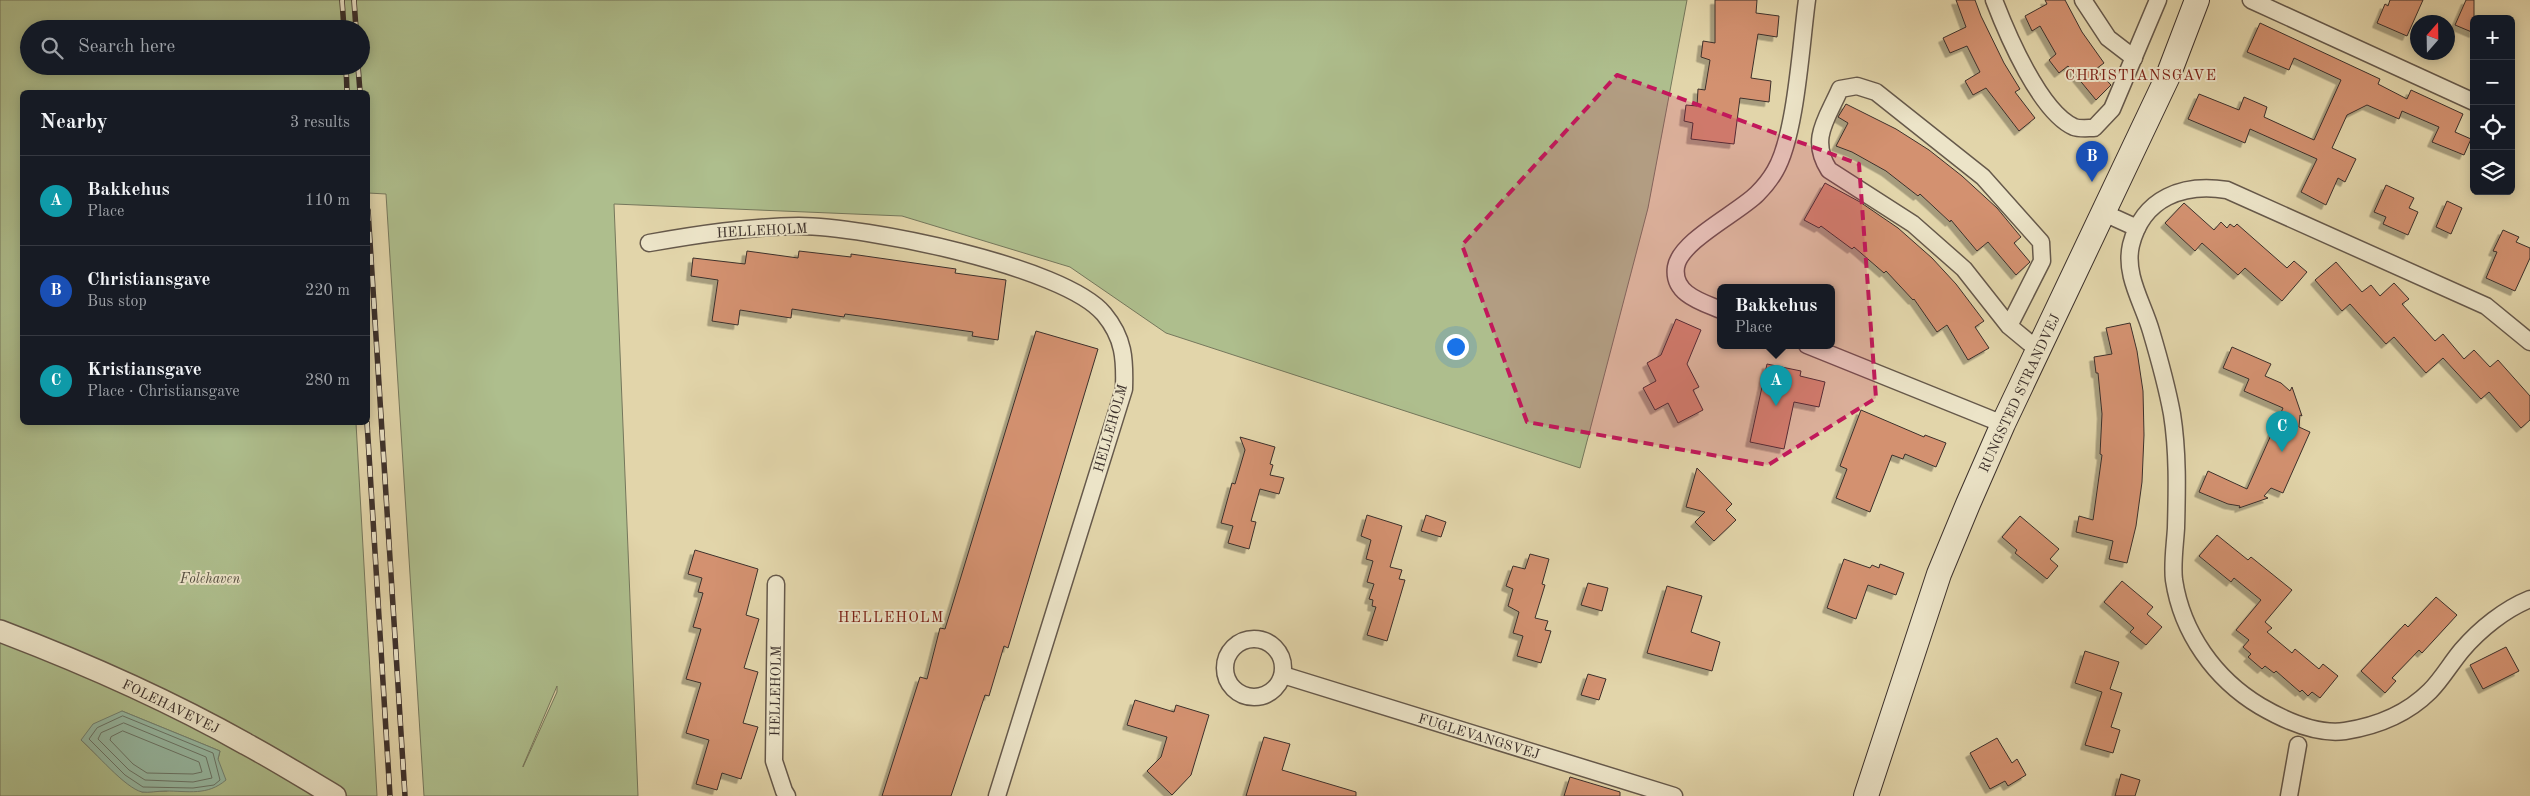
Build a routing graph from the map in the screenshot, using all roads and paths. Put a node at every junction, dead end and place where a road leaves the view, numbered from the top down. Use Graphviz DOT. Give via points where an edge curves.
graph roads {
  1 [pos="1807,0"];
  2 [pos="1994,0"];
  3 [pos="2083,0"];
  4 [pos="2158,0"];
  5 [pos="2196,0"];
  6 [pos="2251,0"];
  7 [pos="2134,58"];
  8 [pos="2470,100"];
  9 [pos="2104,213"];
  10 [pos="2137,228"];
  11 [pos="649,243"];
  12 [pos="1717,308"];
  13 [pos="2009,326"];
  14 [pos="2530,342"];
  15 [pos="1817,349"];
  16 [pos="2038,350"];
  17 [pos="2003,424"];
  18 [pos="776,584"];
  19 [pos="2530,599"];
  20 [pos="0,631"];
  21 [pos="1283,675"];
  22 [pos="2298,746"];
  23 [pos="335,796"];
  24 [pos="787,796"];
  25 [pos="997,796"];
  26 [pos="1674,796"];
  27 [pos="1866,796"];
  28 [pos="2289,796"];
  1 -- 12 [label="street" via="1787,141 1776,170 1757,194 1685,249 1676,266 1682,288 1692,298"];
  2 -- 7 [label="street" via="2006,33 2032,80 2058,116 2075,128 2094,128 2112,109"];
  3 -- 7 [label="street" via="2108,38"];
  4 -- 7 [label="street"];
  5 -- 9 [label="main road, RUNGSTED STRANDVEJ" via="2168,76"];
  6 -- 8 [label="street"];
  9 -- 10 [label="street"];
  9 -- 16 [label="main road, RUNGSTED STRANDVEJ"];
  10 -- 14 [label="street" via="2149,211 2172,194 2206,186 2227,190 2486,306"];
  10 -- 19 [label="street" via="2131,246 2133,282 2151,331 2172,414 2177,478 2174,580 2185,621 2200,650 2224,680 2274,714 2310,728 2343,731 2376,724 2404,712 2430,691 2464,648 2485,628 2516,605"];
  11 -- 25 [label="street, HELLEHOLM" via="734,229 802,226 947,247 1041,278 1081,296 1103,313 1118,336 1125,358 1124,389"];
  13 -- 13 [label="street" via="1964,269 1913,224 1829,170 1820,157 1820,136 1840,89 1857,86 1876,92 1983,177 2041,242 2042,261"];
  13 -- 16 [label="street"];
  15 -- 17 [label="street"];
  16 -- 17 [label="main road, RUNGSTED STRANDVEJ"];
  17 -- 27 [label="main road, RUNGSTED STRANDVEJ" via="1940,572"];
  18 -- 24 [label="street, HELLEHOLM" via="774,761"];
  20 -- 23 [label="street, FOLEHAVEVEJ" via="64,656 198,718"];
  21 -- 26 [label="street, FUGLEVANGSVEJ"];
  22 -- 28 [label="street"];
}
